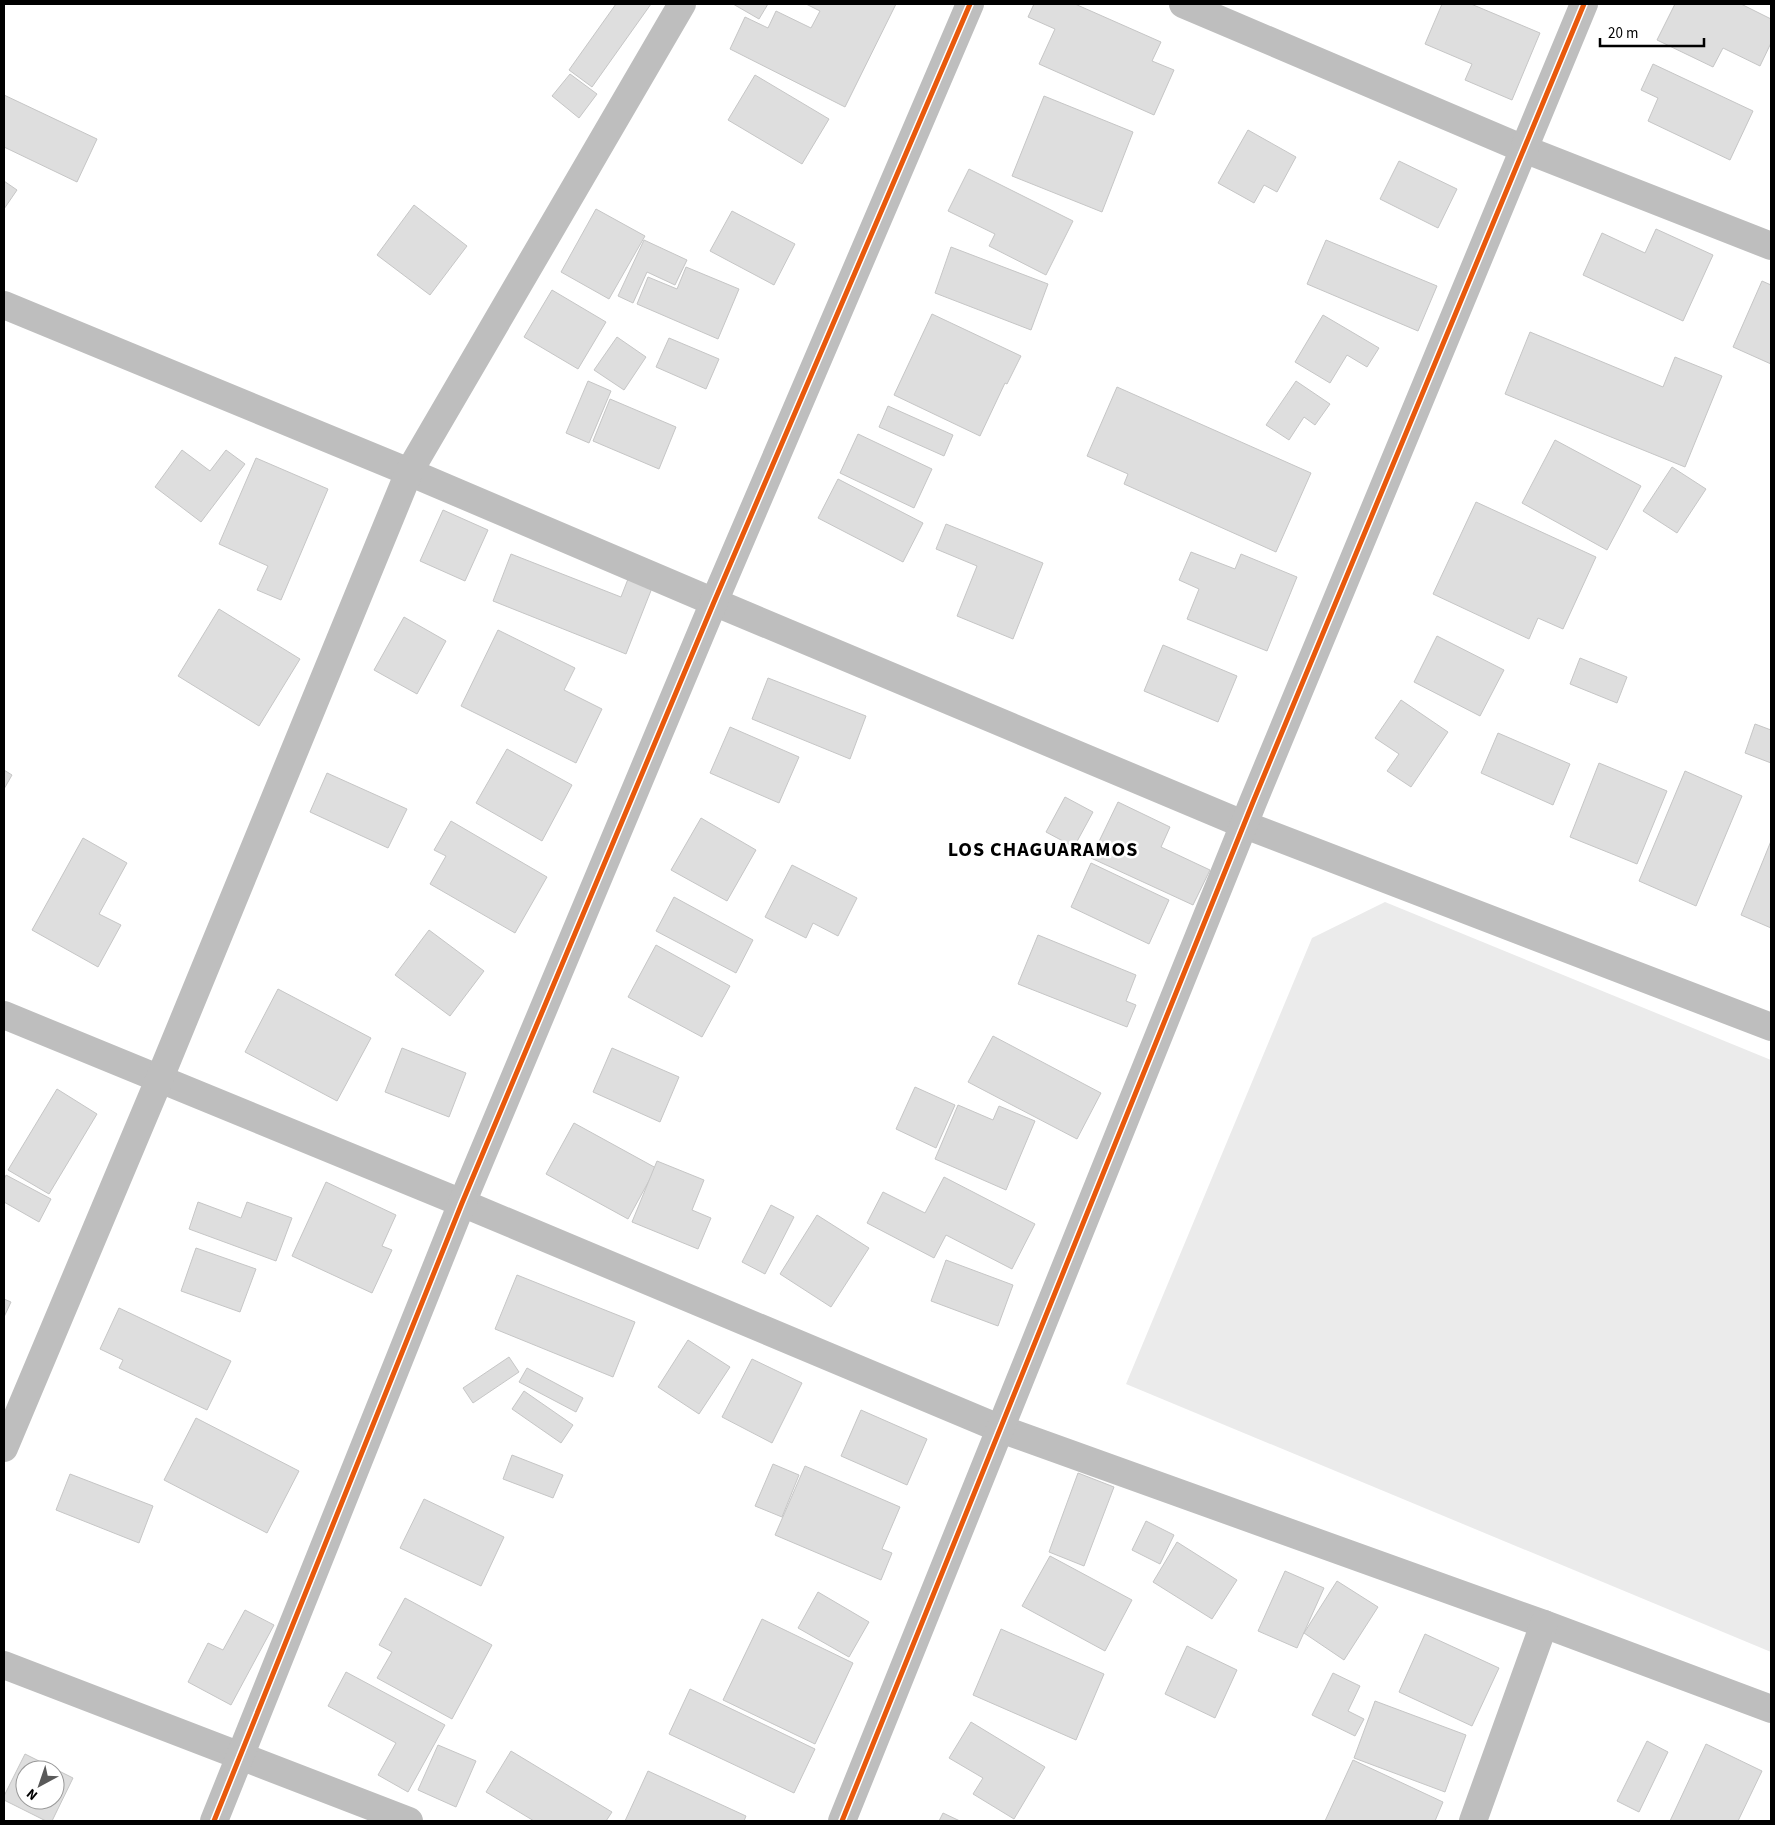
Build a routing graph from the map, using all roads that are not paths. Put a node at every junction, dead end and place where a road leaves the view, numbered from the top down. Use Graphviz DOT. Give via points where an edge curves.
graph roads {
  1 [pos="682,4"];
  2 [pos="970,4"];
  3 [pos="1183,4"];
  4 [pos="1584,4"];
  5 [pos="1524,149"];
  6 [pos="1771,246"];
  7 [pos="4,305"];
  8 [pos="408,472"];
  9 [pos="714,602"];
  10 [pos="1245,825"];
  11 [pos="4,1016"];
  12 [pos="1771,1027"];
  13 [pos="159,1080"];
  14 [pos="462,1203"];
  15 [pos="1001,1428"];
  16 [pos="4,1448"];
  17 [pos="1544,1624"];
  18 [pos="4,1665"];
  19 [pos="1771,1709"];
  20 [pos="240,1756"];
  21 [pos="214,1821"];
  22 [pos="409,1821"];
  23 [pos="842,1821"];
  24 [pos="1473,1821"];
  1 -- 8 [label="street"];
  2 -- 9 [label="street"];
  3 -- 5 [label="street"];
  4 -- 5 [label="street"];
  5 -- 6 [label="street"];
  5 -- 10 [label="street"];
  7 -- 8 [label="street"];
  8 -- 9 [label="street"];
  8 -- 13 [label="street"];
  9 -- 10 [label="street"];
  9 -- 14 [label="street"];
  10 -- 12 [label="street"];
  10 -- 15 [label="street"];
  11 -- 13 [label="street"];
  13 -- 14 [label="street"];
  13 -- 16 [label="street"];
  14 -- 15 [label="street"];
  14 -- 20 [label="street"];
  15 -- 17 [label="street"];
  15 -- 23 [label="street"];
  17 -- 19 [label="street"];
  17 -- 24 [label="street"];
  18 -- 20 [label="street"];
  20 -- 21 [label="street"];
  20 -- 22 [label="street"];
}
